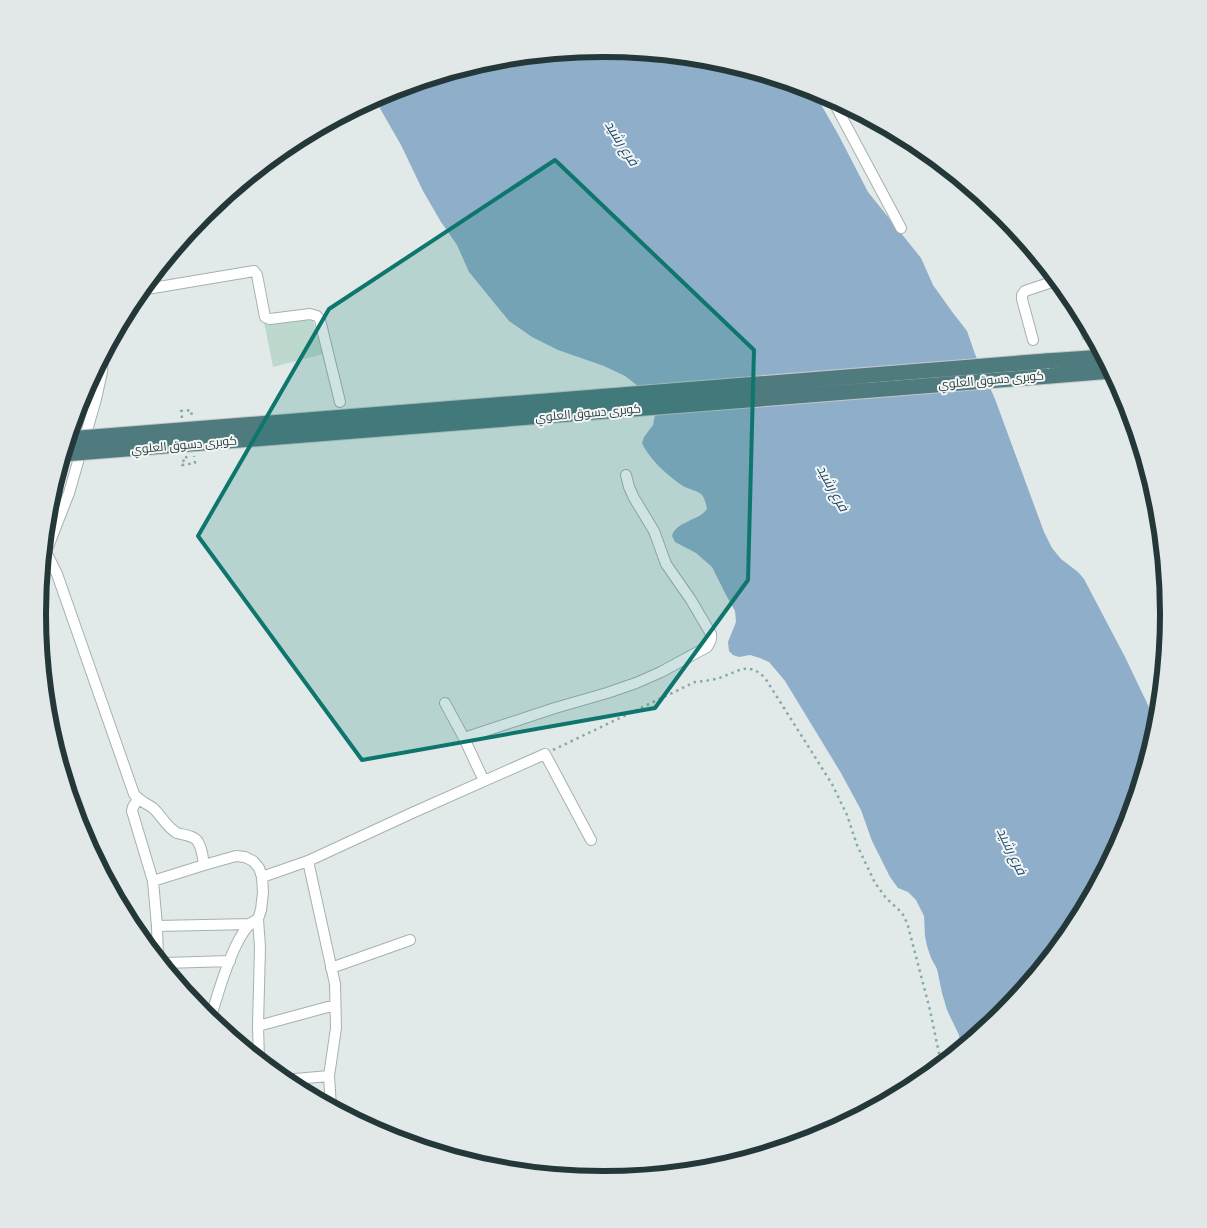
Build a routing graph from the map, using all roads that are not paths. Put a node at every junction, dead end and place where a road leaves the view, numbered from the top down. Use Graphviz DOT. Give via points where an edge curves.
graph roads {
  1 [pos="837,108"];
  2 [pos="901,228"];
  3 [pos="1051,282"];
  4 [pos="152,288"];
  5 [pos="1033,340"];
  6 [pos="1098,358"];
  7 [pos="1048,369"];
  8 [pos="1104,371"];
  9 [pos="102,373"];
  10 [pos="91,397"];
  11 [pos="96,399"];
  12 [pos="340,402"];
  13 [pos="75,439"];
  14 [pos="70,453"];
  15 [pos="626,475"];
  16 [pos="52,538"];
  17 [pos="49,561"];
  18 [pos="445,703"];
  19 [pos="464,738"];
  20 [pos="484,781"];
  21 [pos="138,799"];
  22 [pos="591,840"];
  23 [pos="308,861"];
  24 [pos="204,865"];
  25 [pos="262,877"];
  26 [pos="153,881"];
  27 [pos="254,921"];
  28 [pos="157,926"];
  29 [pos="410,940"];
  30 [pos="158,949"];
  31 [pos="230,961"];
  32 [pos="169,963"];
  33 [pos="331,968"];
  34 [pos="335,1005"];
  35 [pos="213,1012"];
  36 [pos="258,1026"];
  37 [pos="259,1052"];
  38 [pos="328,1076"];
  39 [pos="297,1079"];
  40 [pos="330,1100"];
  1 -- 2 [label="street"];
  3 -- 5 [label="street" via="1022,295"];
  4 -- 12 [label="street" via="254,271 266,317 310,314 320,320"];
  6 -- 7 [label="highway, كوبرى دسوق العلوي"];
  7 -- 8 [label="highway, كوبرى دسوق العلوي"];
  7 -- 13 [label="highway, كوبرى دسوق العلوي, bridge"];
  7 -- 14 [label="highway, كوبرى دسوق العلوي, bridge"];
  9 -- 11 [label="street"];
  10 -- 11 [label="street"];
  11 -- 16 [label="street" via="69,492"];
  15 -- 19 [label="street" via="634,498 654,531 666,564 711,634 709,644 636,683"];
  17 -- 21 [label="street" via="57,574"];
  18 -- 19 [label="street"];
  19 -- 20 [label="street"];
  20 -- 22 [label="street" via="544,754"];
  20 -- 23 [label="street"];
  21 -- 24 [label="street" via="158,813 170,828 199,842"];
  21 -- 26 [label="street" via="132,811"];
  23 -- 25 [label="street"];
  23 -- 33 [label="street"];
  24 -- 25 [label="street" via="236,856 245,857 259,868"];
  24 -- 26 [label="street"];
  25 -- 27 [label="street" via="261,910"];
  26 -- 28 [label="street"];
  27 -- 28 [label="street"];
  27 -- 31 [label="street"];
  27 -- 36 [label="street" via="260,947"];
  28 -- 30 [label="street"];
  29 -- 33 [label="street"];
  31 -- 32 [label="street"];
  31 -- 35 [label="street"];
  33 -- 34 [label="street"];
  34 -- 36 [label="street"];
  34 -- 38 [label="street" via="336,1028"];
  36 -- 37 [label="street"];
  38 -- 39 [label="street"];
  38 -- 40 [label="street"];
}
